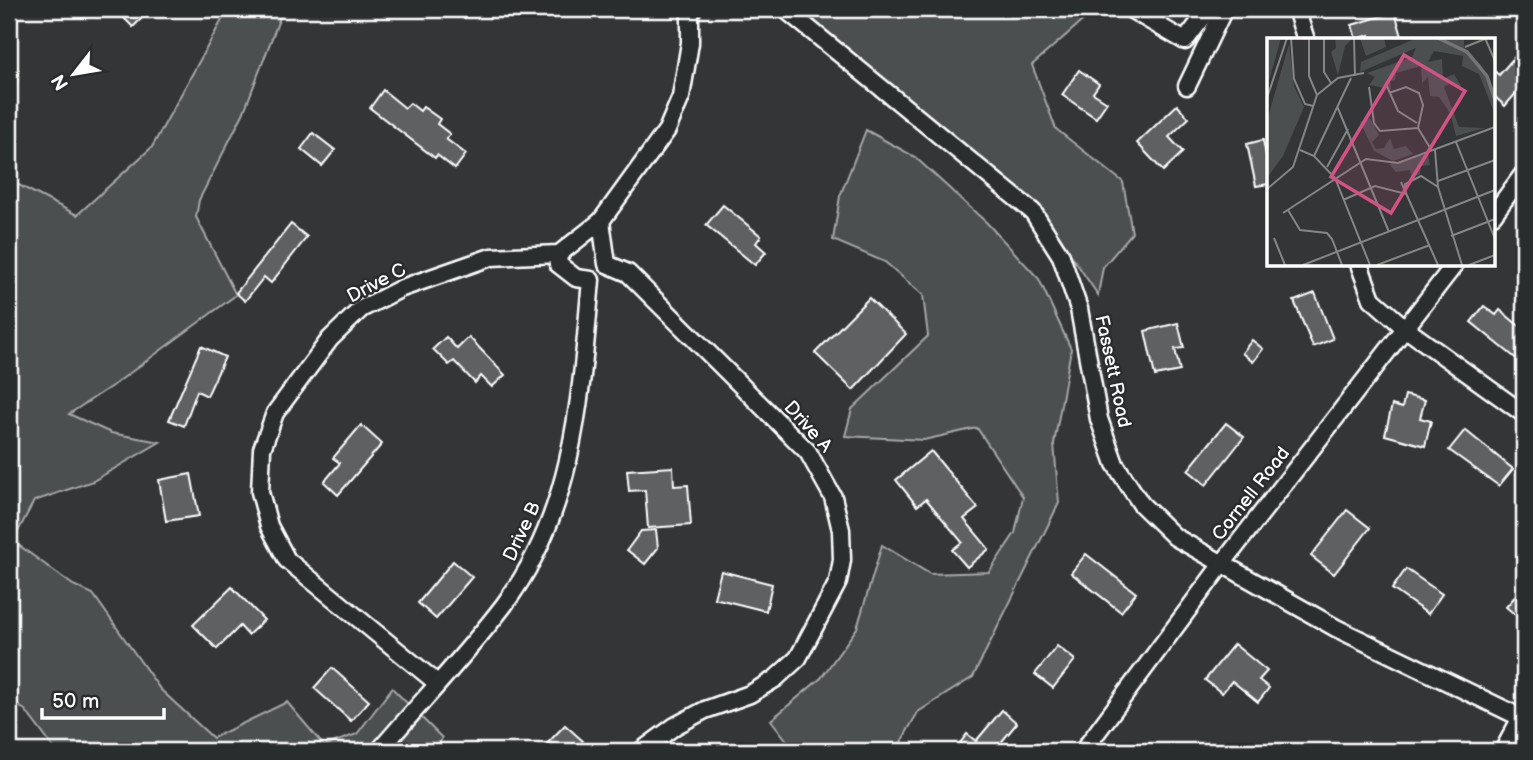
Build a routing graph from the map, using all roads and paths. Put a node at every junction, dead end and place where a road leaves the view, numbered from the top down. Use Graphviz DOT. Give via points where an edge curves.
graph roads {
  1 [pos="785,9"];
  2 [pos="1130,9"];
  3 [pos="1209,9"];
  4 [pos="1224,9"];
  5 [pos="1296,9"];
  6 [pos="690,10"];
  7 [pos="1305,38"];
  8 [pos="1187,86"];
  9 [pos="1524,173"];
  10 [pos="1494,214"];
  11 [pos="601,221"];
  12 [pos="559,254"];
  13 [pos="607,264"];
  14 [pos="1360,266"];
  15 [pos="1453,266"];
  16 [pos="592,280"];
  17 [pos="1406,329"];
  18 [pos="1524,414"];
  19 [pos="1222,564"];
  20 [pos="437,683"];
  21 [pos="1523,716"];
  22 [pos="379,751"];
  23 [pos="641,751"];
  24 [pos="1083,751"];
  25 [pos="1503,751"];
  1 -- 19 [label="street, Fassett Road" via="1033,212 1061,256 1079,309 1099,419 1115,464 1141,504 1175,537"];
  2 -- 3 [label="street" via="1185,41"];
  4 -- 8 [label="street"];
  5 -- 7 [label="street"];
  6 -- 11 [label="street" via="681,97 667,130"];
  9 -- 10 [label="street"];
  11 -- 12 [label="street"];
  11 -- 13 [label="street"];
  12 -- 16 [label="street" via="558,264 576,278"];
  12 -- 20 [label="street, Drive C" via="491,257 402,288 360,309 330,339 275,413 262,449 264,511 287,560"];
  13 -- 16 [label="street"];
  13 -- 23 [label="street, Drive A" via="628,273 808,452 833,497 841,530 838,582 798,658 750,694 705,710"];
  14 -- 17 [label="street" via="1372,299"];
  15 -- 17 [label="street, Cornell Road"];
  16 -- 20 [label="street, Drive B" via="581,401 556,505 525,572 504,604"];
  17 -- 18 [label="street"];
  17 -- 19 [label="street, Cornell Road"];
  19 -- 21 [label="street, Fassett Road" via="1336,628"];
  19 -- 24 [label="street, Cornell Road"];
  20 -- 22 [label="street, Drive B"];
  21 -- 25 [label="street"];
}
